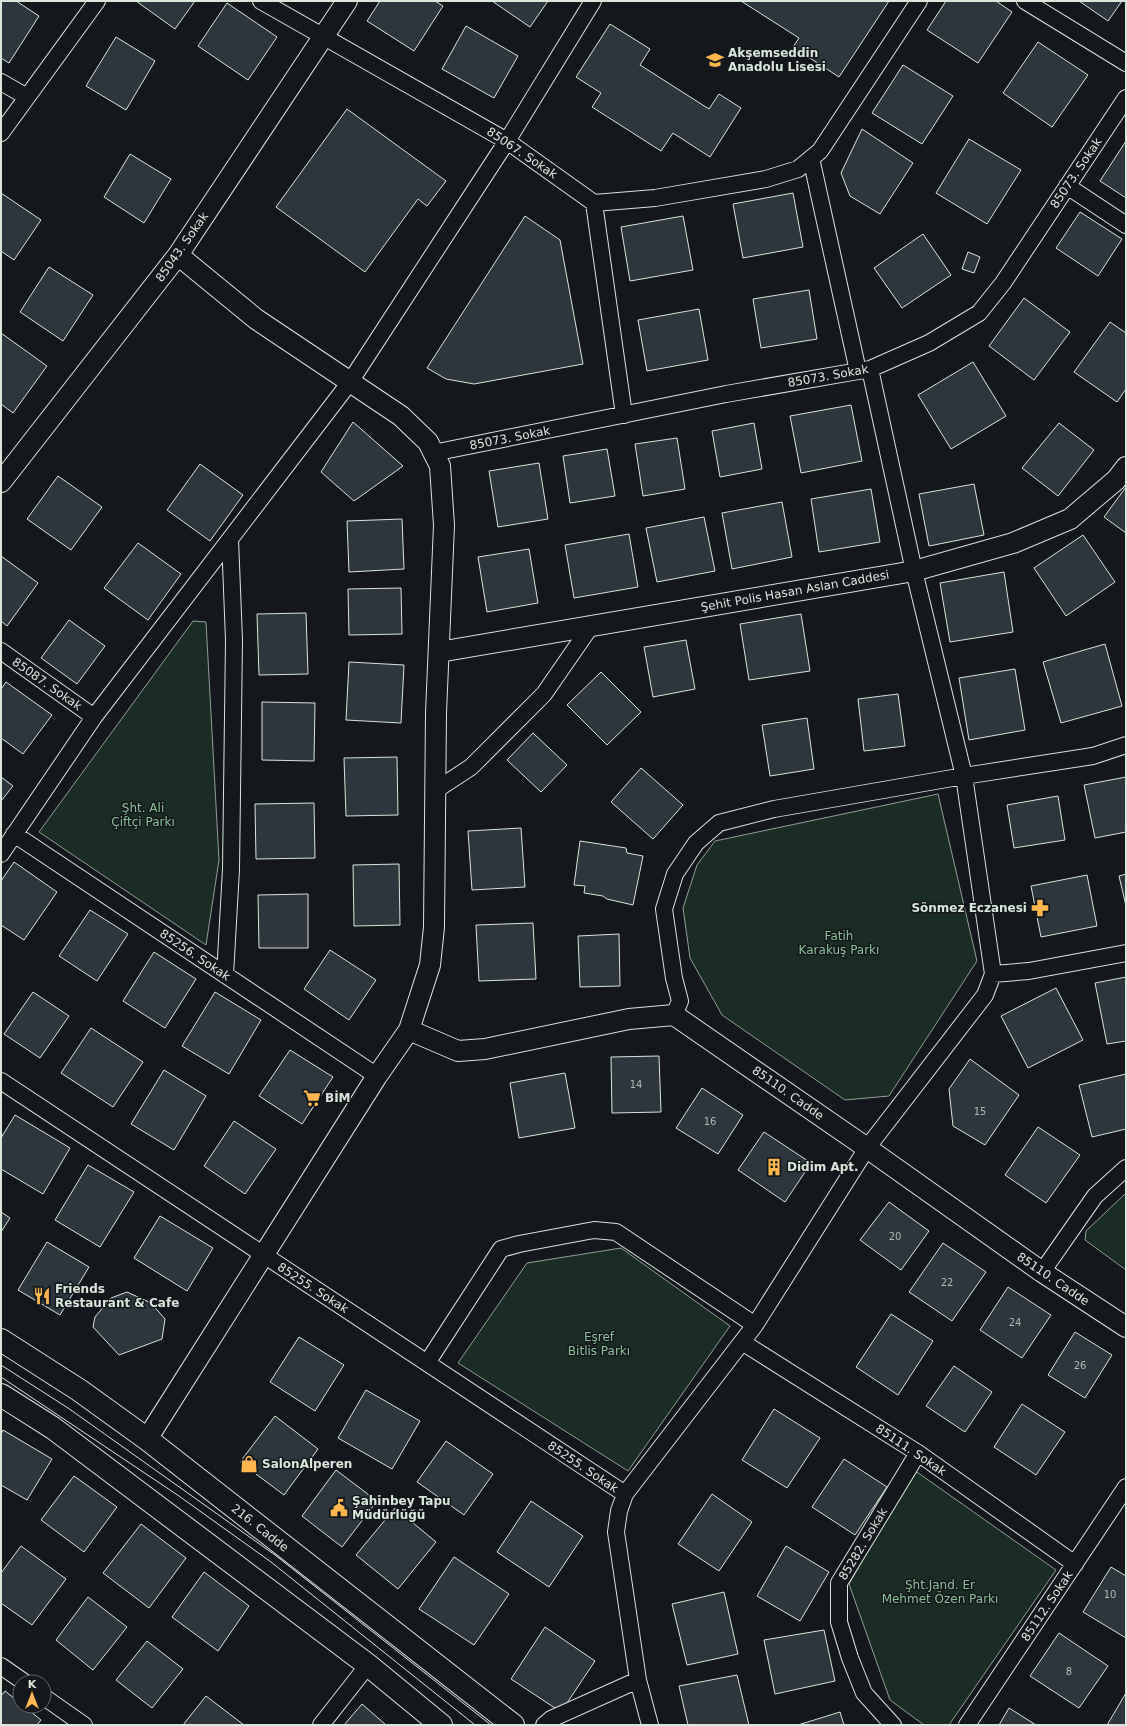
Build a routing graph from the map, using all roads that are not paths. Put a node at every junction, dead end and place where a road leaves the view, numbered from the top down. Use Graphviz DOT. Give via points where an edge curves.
graph roads {
  1 [pos="97,1"];
  2 [pos="261,1"];
  3 [pos="347,1"];
  4 [pos="593,1"];
  5 [pos="919,1"];
  6 [pos="1025,1"];
  7 [pos="323,37"];
  8 [pos="1126,63"];
  9 [pos="1,82"];
  10 [pos="27,97"];
  11 [pos="1126,98"];
  12 [pos="1,133"];
  13 [pos="507,141"];
  14 [pos="811,158"];
  15 [pos="1067,186"];
  16 [pos="594,203"];
  17 [pos="1126,225"];
  18 [pos="178,255"];
  19 [pos="864,370"];
  20 [pos="350,382"];
  21 [pos="624,414"];
  22 [pos="433,453"];
  23 [pos="7,462"];
  24 [pos="1126,467"];
  25 [pos="1,482"];
  26 [pos="230,539"];
  27 [pos="914,571"];
  28 [pos="591,626"];
  29 [pos="1,651"];
  30 [pos="439,652"];
  31 [pos="94,717"];
  32 [pos="1126,745"];
  33 [pos="964,776"];
  34 [pos="436,790"];
  35 [pos="14,834"];
  36 [pos="1,854"];
  37 [pos="1126,953"];
  38 [pos="993,974"];
  39 [pos="225,975"];
  40 [pos="674,1015"];
  41 [pos="408,1030"];
  42 [pos="376,1076"];
  43 [pos="1,1081"];
  44 [pos="867,1148"];
  45 [pos="1126,1168"];
  46 [pos="263,1256"];
  47 [pos="1042,1272"];
  48 [pos="755,1326"];
  49 [pos="1126,1326"];
  50 [pos="1,1340"];
  51 [pos="742,1342"];
  52 [pos="427,1363"];
  53 [pos="1,1395"];
  54 [pos="147,1439"];
  55 [pos="918,1453"];
  56 [pos="1126,1487"];
  57 [pos="625,1494"];
  58 [pos="1075,1564"];
  59 [pos="368,1665"];
  60 [pos="1,1666"];
  61 [pos="12,1674"];
  62 [pos="638,1680"];
  63 [pos="52,1703"];
  64 [pos="84,1725"];
  65 [pos="321,1725"];
  66 [pos="441,1725"];
  67 [pos="512,1725"];
  68 [pos="544,1725"];
  69 [pos="650,1725"];
  70 [pos="893,1725"];
  71 [pos="967,1725"];
  1 -- 10 [label="street"];
  2 -- 7 [label="street, 85067. Sokak"];
  3 -- 7 [label="street, 85043. Sokak"];
  4 -- 13 [label="street"];
  5 -- 14 [label="street" via="820,150"];
  6 -- 8 [label="street"];
  7 -- 13 [label="street, 85067. Sokak"];
  7 -- 18 [label="street, 85043. Sokak"];
  9 -- 10 [label="street"];
  10 -- 12 [label="street"];
  11 -- 15 [label="street, 85073. Sokak"];
  13 -- 16 [label="street, 85067. Sokak"];
  13 -- 20 [label="street"];
  14 -- 16 [label="street" via="798,169 766,179 655,198"];
  14 -- 19 [label="street"];
  15 -- 17 [label="street"];
  15 -- 19 [label="street, 85073. Sokak" via="1003,283 979,313 930,343"];
  16 -- 21 [label="street"];
  18 -- 20 [label="street" via="256,319"];
  18 -- 23 [label="street, 85043. Sokak"];
  19 -- 21 [label="street, 85073. Sokak"];
  19 -- 27 [label="street"];
  20 -- 22 [label="street" via="401,416 428,442"];
  20 -- 26 [label="street"];
  21 -- 22 [label="street, 85073. Sokak"];
  22 -- 30 [label="street" via="440,466 444,525"];
  23 -- 25 [label="street, 85043. Sokak"];
  24 -- 27 [label="street, Şehit Polis Hasan Aslan Caddesi" via="1116,480 1070,519 1013,543"];
  26 -- 31 [label="street"];
  26 -- 39 [label="street" via="234,640 231,868"];
  27 -- 28 [label="street, Şehit Polis Hasan Aslan Caddesi"];
  27 -- 33 [label="street"];
  28 -- 30 [label="street, Şehit Polis Hasan Aslan Caddesi"];
  28 -- 34 [label="street" via="544,694 471,767"];
  29 -- 31 [label="street, 85087. Sokak"];
  30 -- 34 [label="street"];
  31 -- 35 [label="street"];
  32 -- 33 [label="street" via="1093,756"];
  33 -- 38 [label="street"];
  33 -- 40 [label="street" via="774,809 719,823 696,843 675,874 664,909 680,1001"];
  34 -- 41 [label="street" via="434,934 430,965"];
  35 -- 36 [label="street"];
  35 -- 39 [label="street, 85256. Sokak"];
  37 -- 38 [label="street"];
  38 -- 44 [label="street" via="985,995"];
  39 -- 42 [label="street, 85256. Sokak"];
  40 -- 41 [label="street" via="629,1019 485,1049 458,1051"];
  40 -- 44 [label="street, 85110. Cadde"];
  41 -- 42 [label="street"];
  42 -- 46 [label="street"];
  43 -- 46 [label="street, 85255. Sokak"];
  44 -- 47 [label="street, 85110. Cadde"];
  44 -- 48 [label="street"];
  45 -- 47 [label="street" via="1095,1196"];
  46 -- 52 [label="street, 85255. Sokak"];
  46 -- 54 [label="street"];
  47 -- 49 [label="street, 85110. Cadde"];
  48 -- 51 [label="street"];
  48 -- 52 [label="street" via="616,1232 594,1230 502,1249"];
  50 -- 54 [label="main road, 216. Cadde" via="79,1390"];
  51 -- 55 [label="street, 85111. Sokak"];
  51 -- 57 [label="street"];
  52 -- 57 [label="street, 85255. Sokak"];
  53 -- 59 [label="main road" via="53,1428"];
  54 -- 67 [label="main road, 216. Cadde"];
  55 -- 58 [label="street, 85111. Sokak"];
  55 -- 70 [label="street, 85282. Sokak" via="839,1583 839,1622 850,1658 864,1693"];
  56 -- 58 [label="street, 85112. Sokak"];
  57 -- 62 [label="street" via="618,1511 616,1532"];
  58 -- 71 [label="street, 85112. Sokak"];
  59 -- 65 [label="street"];
  59 -- 66 [label="main road"];
  60 -- 61 [label="street"];
  62 -- 68 [label="street" via="551,1719"];
  62 -- 69 [label="street"];
  63 -- 64 [label="street"];
}
